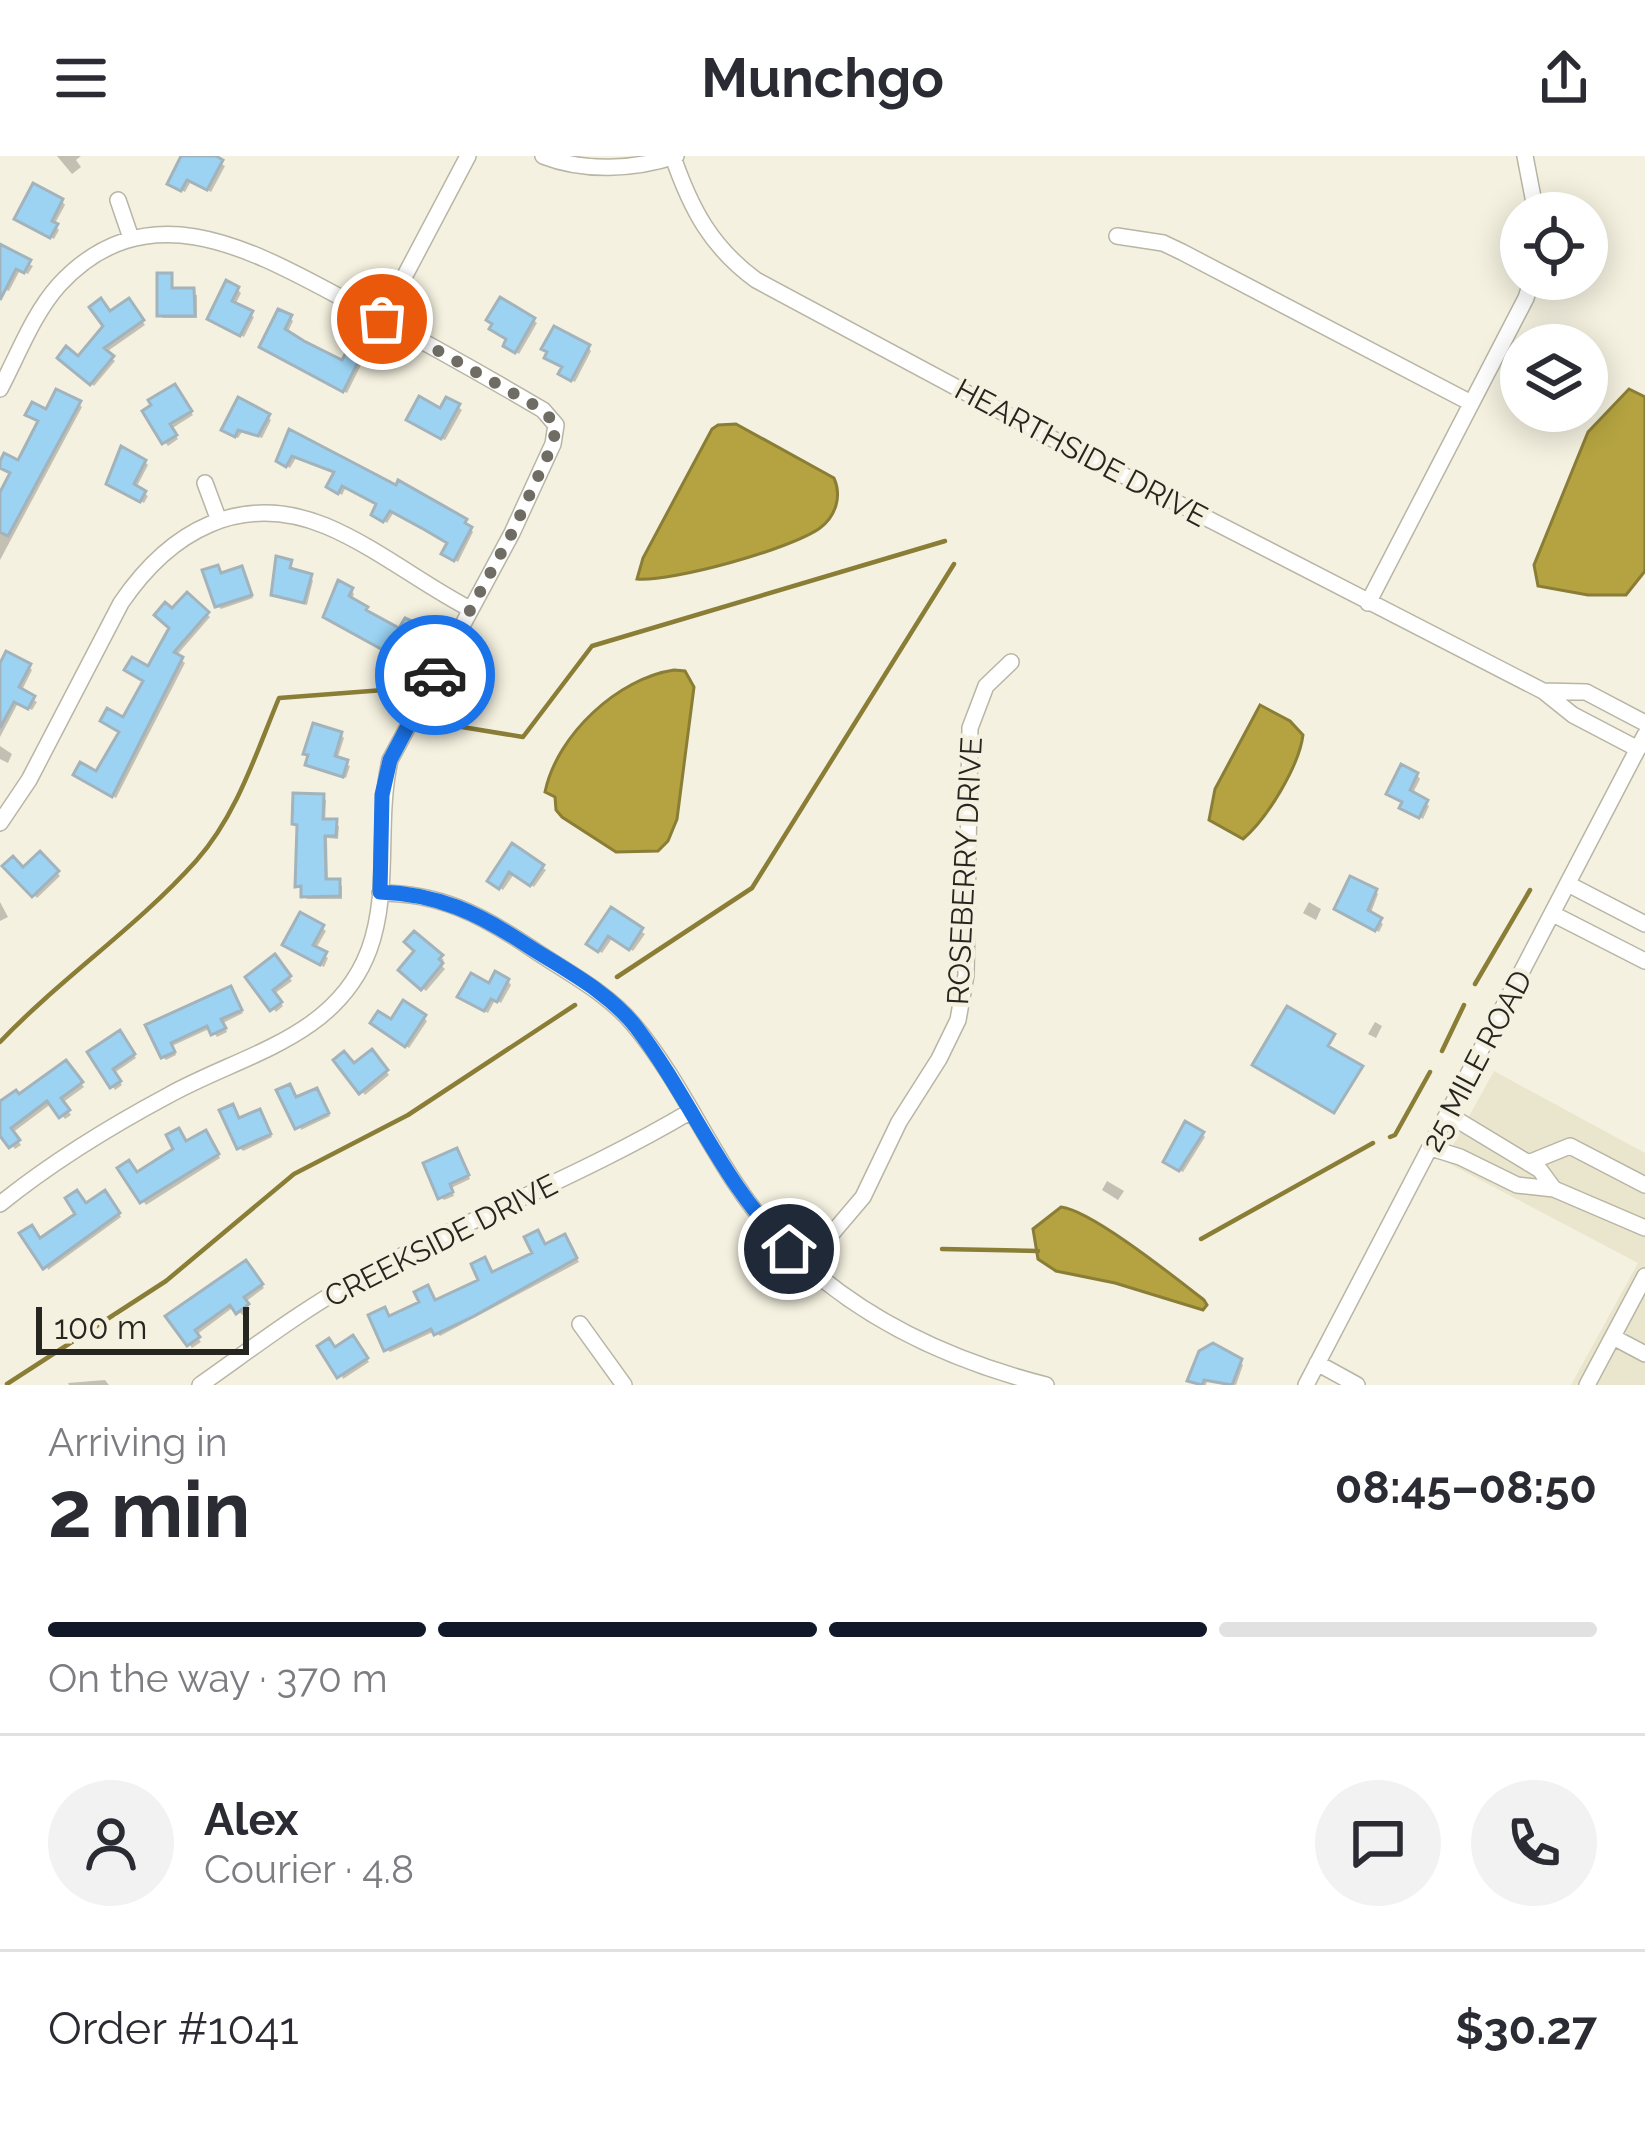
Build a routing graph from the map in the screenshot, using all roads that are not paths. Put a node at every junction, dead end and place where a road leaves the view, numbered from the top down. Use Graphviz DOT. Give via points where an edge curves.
graph roads {
  1 [pos="468,156"];
  2 [pos="542,156"];
  3 [pos="1526,156"];
  4 [pos="674,157"];
  5 [pos="1532,192"];
  6 [pos="118,200"];
  7 [pos="1117,236"];
  8 [pos="130,238"];
  9 [pos="1525,300"];
  10 [pos="382,319"];
  11 [pos="0,388"];
  12 [pos="1471,404"];
  13 [pos="205,483"];
  14 [pos="218,518"];
  15 [pos="1368,603"];
  16 [pos="470,609"];
  17 [pos="1011,662"];
  18 [pos="1544,691"];
  19 [pos="1645,724"];
  20 [pos="1641,742"];
  21 [pos="0,823"];
  22 [pos="1568,884"];
  23 [pos="380,892"];
  24 [pos="1552,914"];
  25 [pos="1645,924"];
  26 [pos="1643,955"];
  27 [pos="691,1111"];
  28 [pos="1448,1115"];
  29 [pos="1431,1148"];
  30 [pos="1528,1163"];
  31 [pos="1645,1185"];
  32 [pos="1554,1189"];
  33 [pos="0,1204"];
  34 [pos="1645,1228"];
  35 [pos="806,1264"];
  36 [pos="1645,1276"];
  37 [pos="1638,1308"];
  38 [pos="580,1324"];
  39 [pos="1613,1337"];
  40 [pos="1645,1354"];
  41 [pos="1317,1363"];
  42 [pos="200,1385"];
  43 [pos="624,1385"];
  44 [pos="1046,1385"];
  45 [pos="1306,1385"];
  46 [pos="1358,1385"];
  47 [pos="1587,1385"];
  1 -- 10 [label="street"];
  2 -- 4 [label="street" via="610,168"];
  3 -- 5 [label="street"];
  4 -- 15 [label="street, HEARTHSIDE DRIVE" via="707,234 756,280"];
  6 -- 8 [label="street"];
  7 -- 12 [label="street" via="1182,252"];
  8 -- 10 [label="street" via="223,240"];
  8 -- 11 [label="street" via="59,285"];
  9 -- 12 [label="street"];
  10 -- 16 [label="street" via="543,410 556,425"];
  12 -- 15 [label="street"];
  13 -- 14 [label="street"];
  14 -- 16 [label="street" via="276,514 319,524"];
  14 -- 21 [label="street" via="138,578"];
  15 -- 18 [label="street, HEARTHSIDE DRIVE"];
  16 -- 23 [label="street" via="390,760"];
  17 -- 35 [label="street, ROSEBERRY DRIVE" via="986,686 970,728 966,975 958,1020 863,1197"];
  18 -- 19 [label="street, HEARTHSIDE DRIVE" via="1586,692"];
  18 -- 20 [label="street, HEARTHSIDE DRIVE" via="1573,715"];
  20 -- 22 [label="street, 25 MILE ROAD"];
  22 -- 24 [label="street, 25 MILE ROAD"];
  22 -- 25 [label="street"];
  23 -- 27 [label="street" via="463,907 591,987 635,1026"];
  23 -- 33 [label="street" via="360,970 309,1028 127,1118"];
  24 -- 26 [label="street"];
  24 -- 28 [label="street, 25 MILE ROAD"];
  27 -- 35 [label="street" via="730,1178"];
  27 -- 42 [label="street, CREEKSIDE DRIVE" via="355,1281"];
  28 -- 29 [label="street, 25 MILE ROAD"];
  28 -- 30 [label="street"];
  29 -- 32 [label="street" via="1517,1185"];
  29 -- 41 [label="street, 25 MILE ROAD"];
  30 -- 31 [label="street" via="1570,1146"];
  30 -- 32 [label="street"];
  32 -- 34 [label="street"];
  35 -- 44 [label="street" via="915,1340"];
  36 -- 37 [label="street"];
  37 -- 39 [label="street"];
  38 -- 43 [label="street"];
  39 -- 40 [label="street"];
  39 -- 47 [label="street"];
  41 -- 45 [label="street, 25 MILE ROAD"];
  41 -- 46 [label="street"];
}
